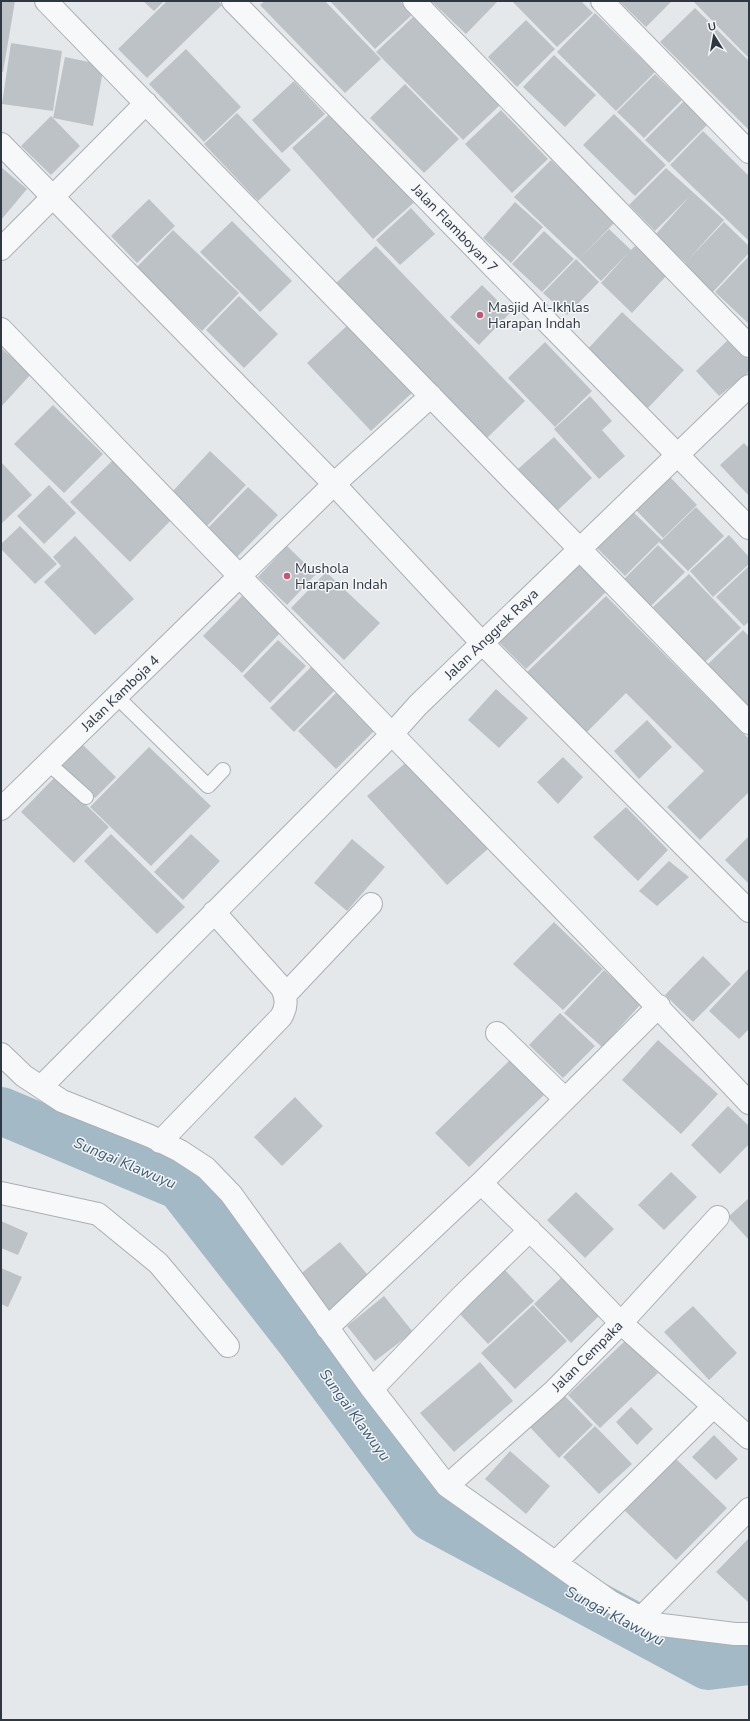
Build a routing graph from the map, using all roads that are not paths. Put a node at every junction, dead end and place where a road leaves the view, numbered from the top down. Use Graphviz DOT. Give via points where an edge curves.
graph roads {
  1 [pos="46,1"];
  2 [pos="233,1"];
  3 [pos="414,1"];
  4 [pos="602,1"];
  5 [pos="146,103"];
  6 [pos="1,144"];
  7 [pos="749,152"];
  8 [pos="52,196"];
  9 [pos="1,249"];
  10 [pos="1,329"];
  11 [pos="749,346"];
  12 [pos="749,386"];
  13 [pos="431,396"];
  14 [pos="677,456"];
  15 [pos="334,484"];
  16 [pos="749,528"];
  17 [pos="578,550"];
  18 [pos="240,578"];
  19 [pos="482,643"];
  20 [pos="117,697"];
  21 [pos="749,722"];
  22 [pos="392,734"];
  23 [pos="48,763"];
  24 [pos="223,770"];
  25 [pos="86,797"];
  26 [pos="1,809"];
  27 [pos="371,904"];
  28 [pos="749,911"];
  29 [pos="214,912"];
  30 [pos="285,995"];
  31 [pos="659,1006"];
  32 [pos="497,1033"];
  33 [pos="1,1054"];
  34 [pos="41,1087"];
  35 [pos="565,1099"];
  36 [pos="749,1103"];
  37 [pos="160,1142"];
  38 [pos="481,1183"];
  39 [pos="1,1193"];
  40 [pos="718,1217"];
  41 [pos="530,1230"];
  42 [pos="621,1323"];
  43 [pos="327,1328"];
  44 [pos="228,1346"];
  45 [pos="372,1389"];
  46 [pos="714,1406"];
  47 [pos="749,1438"];
  48 [pos="447,1486"];
  49 [pos="749,1509"];
  50 [pos="556,1562"];
  51 [pos="641,1618"];
  52 [pos="749,1634"];
  1 -- 5 [label="street"];
  2 -- 14 [label="street, Jalan Flamboyan 7"];
  3 -- 11 [label="street"];
  4 -- 7 [label="street"];
  5 -- 8 [label="street"];
  5 -- 13 [label="street"];
  6 -- 8 [label="street"];
  8 -- 9 [label="street"];
  8 -- 15 [label="street"];
  10 -- 18 [label="street"];
  12 -- 14 [label="street, Jalan Anggrek Raya"];
  13 -- 15 [label="street, Jalan Kamboja 4"];
  13 -- 17 [label="street"];
  14 -- 16 [label="street, Jalan Flamboyan 7"];
  14 -- 17 [label="street, Jalan Anggrek Raya"];
  15 -- 18 [label="street, Jalan Kamboja 4"];
  15 -- 19 [label="street"];
  17 -- 19 [label="street, Jalan Anggrek Raya"];
  17 -- 21 [label="street"];
  18 -- 20 [label="street, Jalan Kamboja 4"];
  18 -- 22 [label="street"];
  19 -- 22 [label="street, Jalan Anggrek Raya"];
  19 -- 28 [label="street"];
  20 -- 23 [label="street, Jalan Kamboja 4"];
  20 -- 24 [label="lane" via="208,786"];
  22 -- 29 [label="street, Jalan Anggrek Raya"];
  22 -- 31 [label="street"];
  23 -- 25 [label="lane"];
  23 -- 26 [label="street, Jalan Kamboja 4"];
  27 -- 30 [label="street"];
  29 -- 30 [label="street" via="271,974"];
  29 -- 34 [label="street, Jalan Anggrek Raya"];
  30 -- 37 [label="street" via="286,1005 281,1017"];
  31 -- 35 [label="street"];
  31 -- 36 [label="street"];
  32 -- 35 [label="street"];
  33 -- 34 [label="street" via="24,1076"];
  34 -- 37 [label="street" via="62,1101"];
  35 -- 38 [label="street"];
  37 -- 43 [label="street" via="180,1151 206,1168 231,1194"];
  38 -- 41 [label="street"];
  38 -- 43 [label="street"];
  39 -- 44 [label="street" via="98,1214 158,1263"];
  40 -- 42 [label="street, Jalan Cempaka"];
  41 -- 42 [label="street"];
  41 -- 45 [label="street"];
  42 -- 46 [label="street"];
  42 -- 48 [label="street, Jalan Cempaka" via="554,1391"];
  43 -- 45 [label="street"];
  45 -- 48 [label="street"];
  46 -- 47 [label="street"];
  46 -- 50 [label="street"];
  48 -- 50 [label="street"];
  49 -- 51 [label="street"];
  50 -- 51 [label="street" via="611,1602"];
  51 -- 52 [label="street" via="654,1624"];
}
